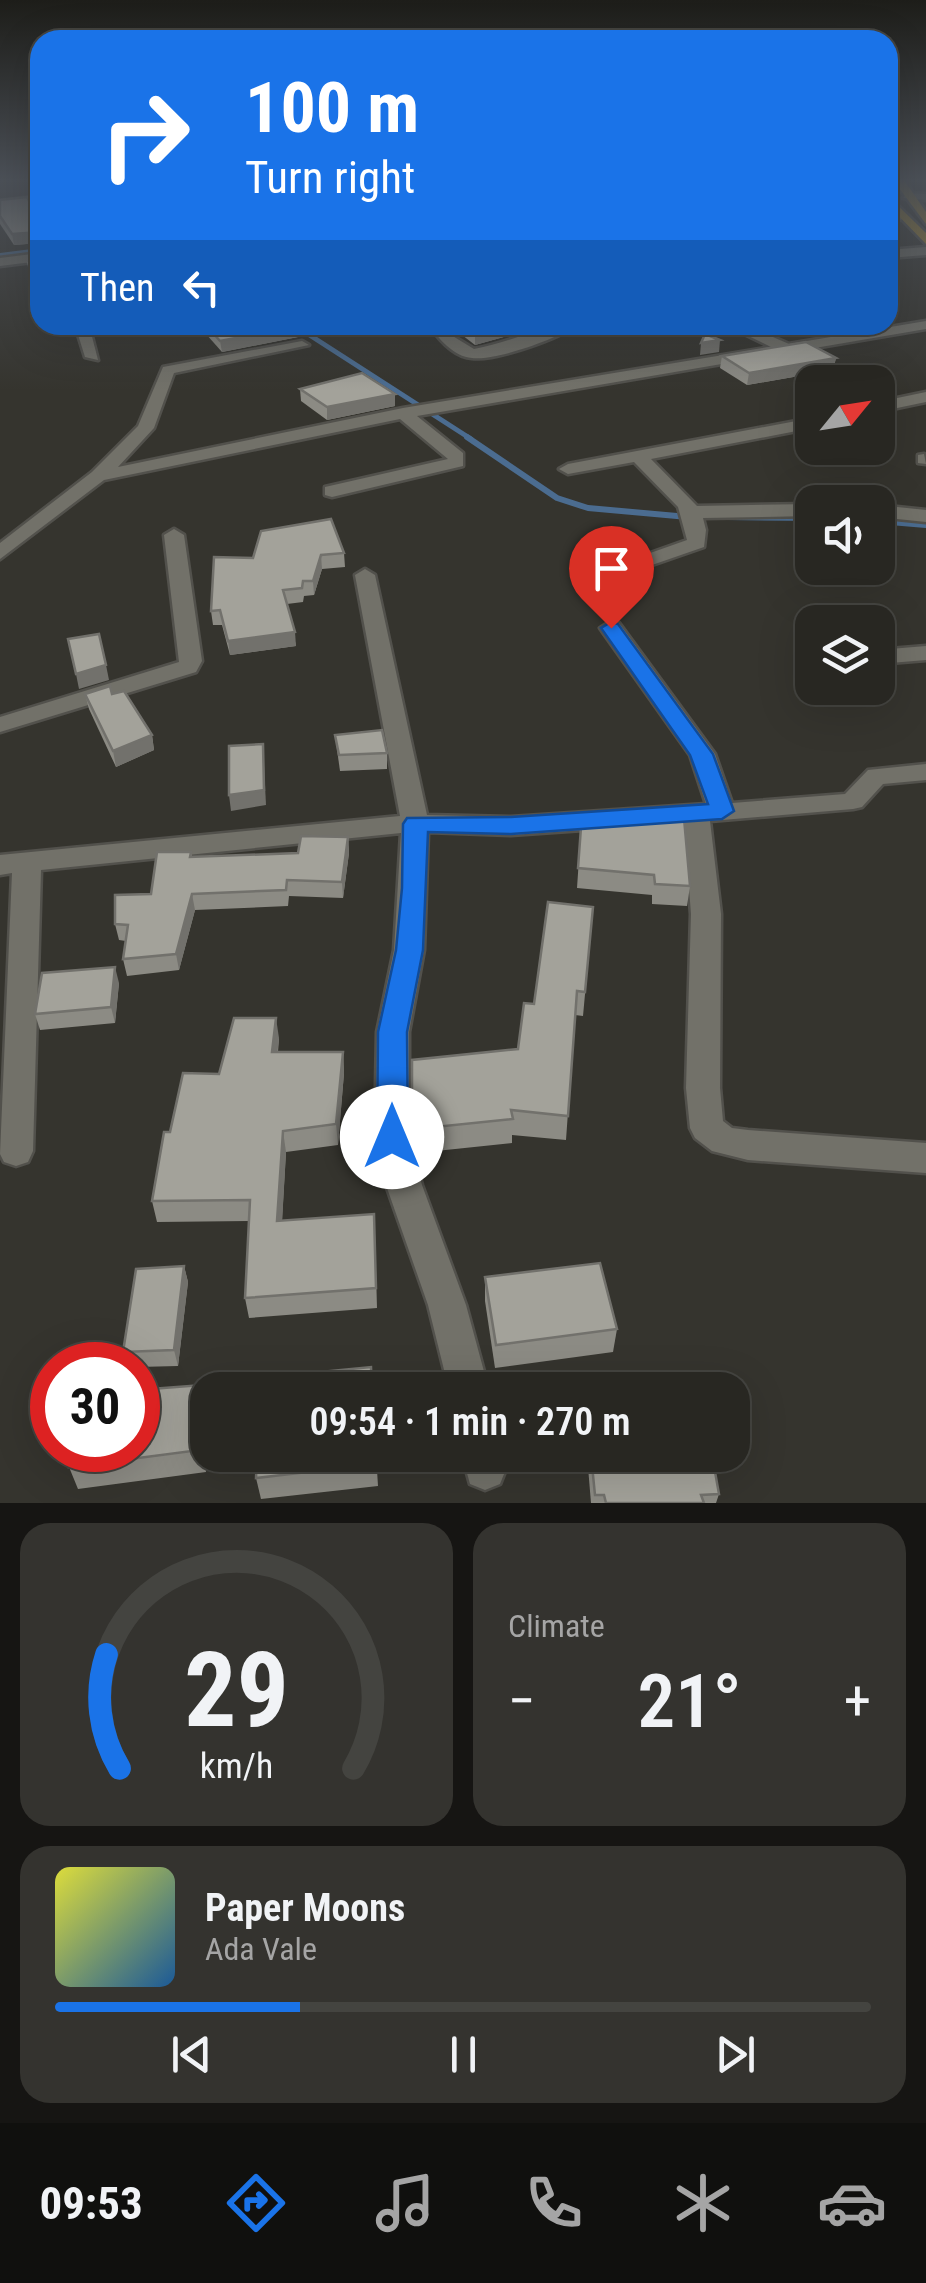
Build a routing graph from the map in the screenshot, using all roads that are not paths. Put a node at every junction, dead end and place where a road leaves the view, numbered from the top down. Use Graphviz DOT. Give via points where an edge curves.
graph roads {
  1 [pos="926,251"];
  2 [pos="898,253"];
  3 [pos="30,258"];
  4 [pos="0,262"];
  5 [pos="926,325"];
  6 [pos="898,330"];
  7 [pos="86,335"];
  8 [pos="444,335"];
  9 [pos="542,335"];
  10 [pos="756,335"];
  11 [pos="866,335"];
  12 [pos="302,345"];
  13 [pos="787,348"];
  14 [pos="93,356"];
  15 [pos="926,397"];
  16 [pos="895,403"];
  17 [pos="409,412"];
  18 [pos="795,426"];
  19 [pos="640,458"];
  20 [pos="568,469"];
  21 [pos="98,476"];
  22 [pos="332,491"];
  23 [pos="795,511"];
  24 [pos="895,513"];
  25 [pos="926,516"];
  26 [pos="696,518"];
  27 [pos="795,524"];
  28 [pos="895,529"];
  29 [pos="926,532"];
  30 [pos="174,536"];
  31 [pos="0,553"];
  32 [pos="629,567"];
  33 [pos="365,575"];
  34 [pos="611,628"];
  35 [pos="926,653"];
  36 [pos="895,656"];
  37 [pos="0,725"];
  38 [pos="926,772"];
  39 [pos="709,812"];
  40 [pos="415,824"];
  41 [pos="14,862"];
  42 [pos="16,1150"];
  43 [pos="926,1158"];
  44 [pos="464,1372"];
  1 -- 2 [label="street"];
  3 -- 4 [label="street"];
  5 -- 6 [label="street"];
  7 -- 14 [label="street"];
  8 -- 9 [label="street" via="472,354"];
  10 -- 13 [label="street"];
  11 -- 13 [label="street"];
  12 -- 21 [label="street" via="168,370 146,428"];
  13 -- 17 [label="street"];
  15 -- 16 [label="street"];
  17 -- 21 [label="street"];
  17 -- 22 [label="street" via="458,462"];
  18 -- 19 [label="street"];
  19 -- 20 [label="street"];
  19 -- 26 [label="street"];
  21 -- 31 [label="street"];
  23 -- 26 [label="street"];
  24 -- 25 [label="street"];
  26 -- 27 [label="street"];
  26 -- 32 [label="street" via="697,543"];
  28 -- 29 [label="street"];
  30 -- 37 [label="street" via="188,667"];
  33 -- 40 [label="street"];
  34 -- 39 [label="street" via="702,754"];
  35 -- 36 [label="street"];
  38 -- 39 [label="street" via="878,776 852,800"];
  39 -- 40 [label="street" via="511,826"];
  39 -- 43 [label="street" via="707,1128 724,1141 748,1145"];
  40 -- 41 [label="street"];
  40 -- 44 [label="street" via="409,950 393,1032 392,1137"];
  41 -- 42 [label="street"];
}
